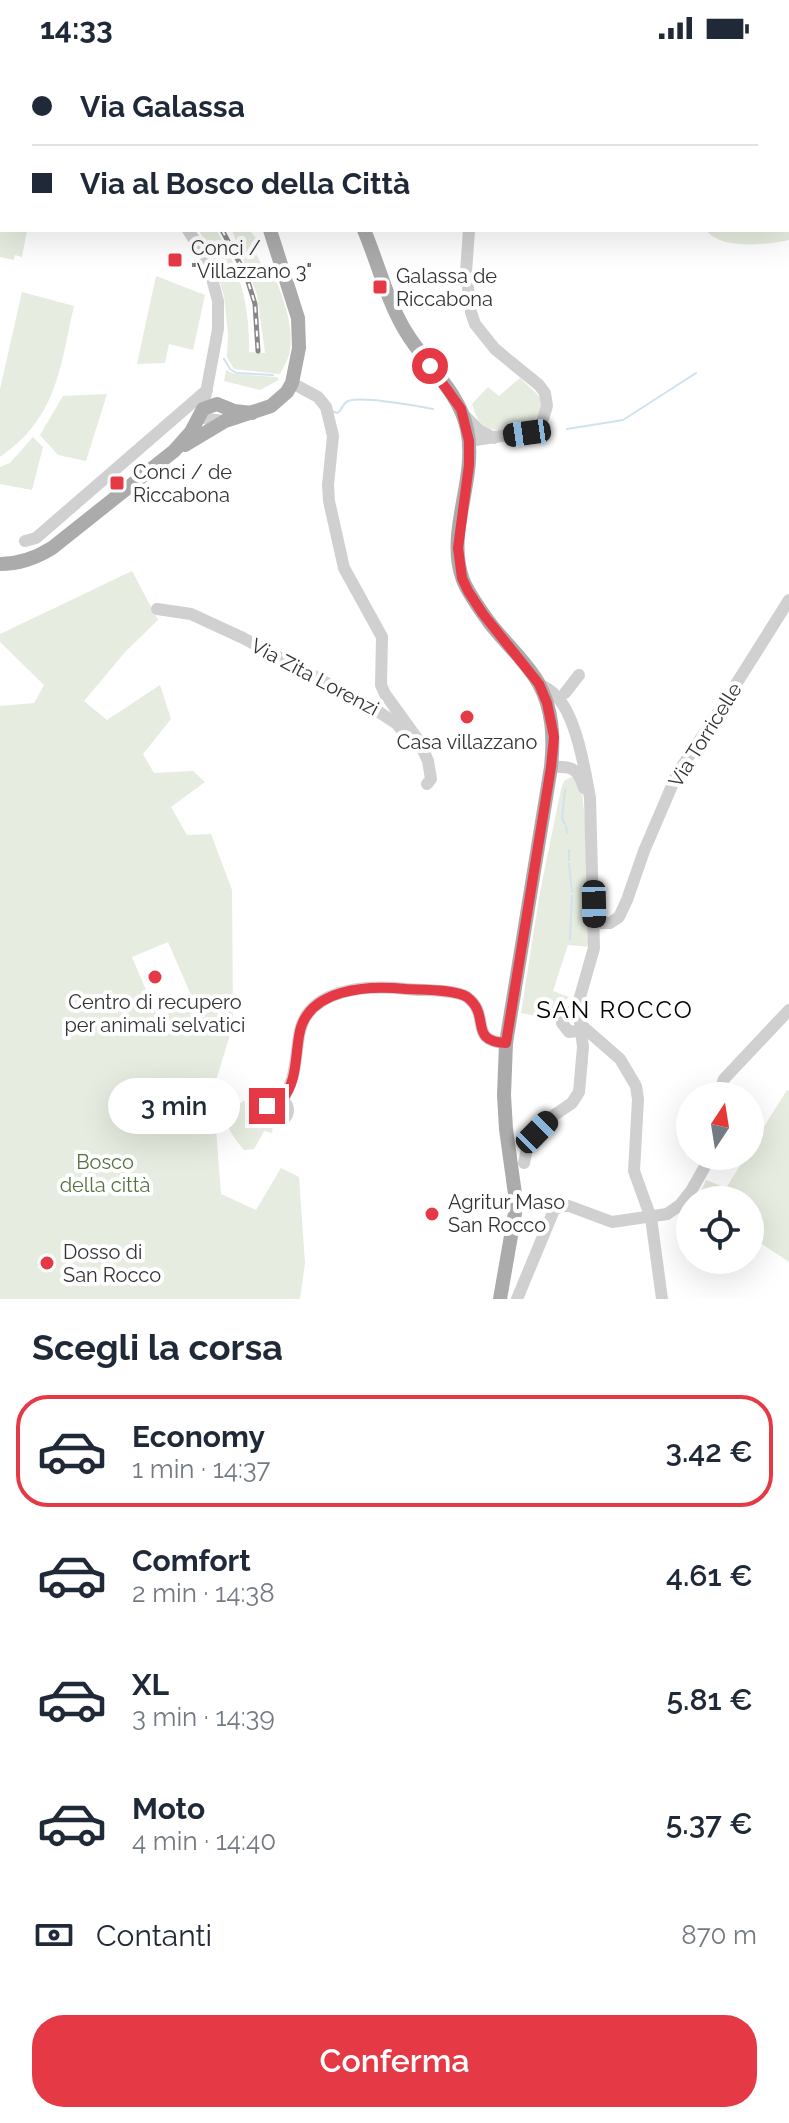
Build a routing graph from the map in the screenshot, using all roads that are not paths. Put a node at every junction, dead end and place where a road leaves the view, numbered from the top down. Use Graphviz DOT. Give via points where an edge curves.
graph roads {
  1 [pos="189,232"];
  2 [pos="272,232"];
  3 [pos="365,232"];
  4 [pos="469,232"];
  5 [pos="292,383"];
  6 [pos="208,387"];
  7 [pos="223,404"];
  8 [pos="203,409"];
  9 [pos="252,413"];
  10 [pos="464,415"];
  11 [pos="225,421"];
  12 [pos="494,438"];
  13 [pos="469,441"];
  14 [pos="174,451"];
  15 [pos="469,465"];
  16 [pos="83,499"];
  17 [pos="95,513"];
  18 [pos="25,541"];
  19 [pos="0,564"];
  20 [pos="789,600"];
  21 [pos="157,609"];
  22 [pos="579,675"];
  23 [pos="539,684"];
  24 [pos="565,694"];
  25 [pos="572,722"];
  26 [pos="567,766"];
  27 [pos="551,767"];
  28 [pos="591,820"];
  29 [pos="615,921"];
  30 [pos="594,923"];
  31 [pos="594,948"];
  32 [pos="578,1007"];
  33 [pos="789,1010"];
  34 [pos="582,1026"];
  35 [pos="506,1043"];
  36 [pos="723,1082"];
  37 [pos="282,1100"];
  38 [pos="524,1163"];
  39 [pos="703,1170"];
  40 [pos="651,1218"];
  41 [pos="500,1299"];
  42 [pos="517,1299"];
  43 [pos="662,1299"];
  1 -- 6 [label="street" via="204,255 218,301"];
  2 -- 5 [label="main road" via="300,333"];
  3 -- 10 [label="main road" via="406,332"];
  4 -- 12 [label="street" via="466,272 475,324 547,399 537,429"];
  5 -- 9 [label="main road" via="279,400"];
  5 -- 21 [label="street, Via Zita Lorenzi" via="326,407 333,436 329,501 338,549 380,630 381,685 419,741 428,761 429,789 406,734 389,717 243,638 191,614"];
  6 -- 7 [label="street"];
  6 -- 8 [label="street"];
  6 -- 16 [label="street"];
  7 -- 8 [label="main road"];
  7 -- 9 [label="main road"];
  8 -- 11 [label="street" via="207,419"];
  8 -- 14 [label="main road"];
  9 -- 11 [label="main road"];
  10 -- 12 [label="street"];
  10 -- 13 [label="main road"];
  11 -- 14 [label="main road"];
  12 -- 13 [label="street"];
  12 -- 15 [label="street"];
  13 -- 15 [label="main road"];
  14 -- 17 [label="main road"];
  15 -- 23 [label="main road" via="458,548 462,578 483,614"];
  16 -- 17 [label="street"];
  16 -- 18 [label="street" via="36,538"];
  17 -- 19 [label="main road" via="43,554"];
  20 -- 29 [label="street, Via Torricelle" via="677,774"];
  22 -- 24 [label="street"];
  23 -- 24 [label="street"];
  23 -- 27 [label="main road" via="554,737"];
  24 -- 25 [label="street"];
  25 -- 26 [label="street" via="575,754"];
  25 -- 28 [label="street" via="587,777"];
  26 -- 27 [label="street"];
  26 -- 28 [label="street" via="580,776"];
  27 -- 35 [label="main road"];
  28 -- 30 [label="street"];
  29 -- 30 [label="street"];
  29 -- 31 [label="street, Via Torricelle"];
  30 -- 31 [label="street"];
  31 -- 32 [label="street"];
  32 -- 34 [label="street"];
  32 -- 34 [label="street" via="562,1023 569,1032"];
  33 -- 36 [label="street"];
  34 -- 38 [label="street" via="579,1092 537,1132"];
  34 -- 40 [label="street" via="620,1059 636,1086 634,1171"];
  35 -- 37 [label="street" via="487,1039 481,1018 462,994 398,988 342,992 316,1005 305,1019 290,1090"];
  35 -- 41 [label="main road" via="504,1095 515,1203"];
  39 -- 40 [label="street" via="680,1205"];
  40 -- 42 [label="street" via="612,1222 582,1210 554,1210"];
  40 -- 43 [label="street"];
}
